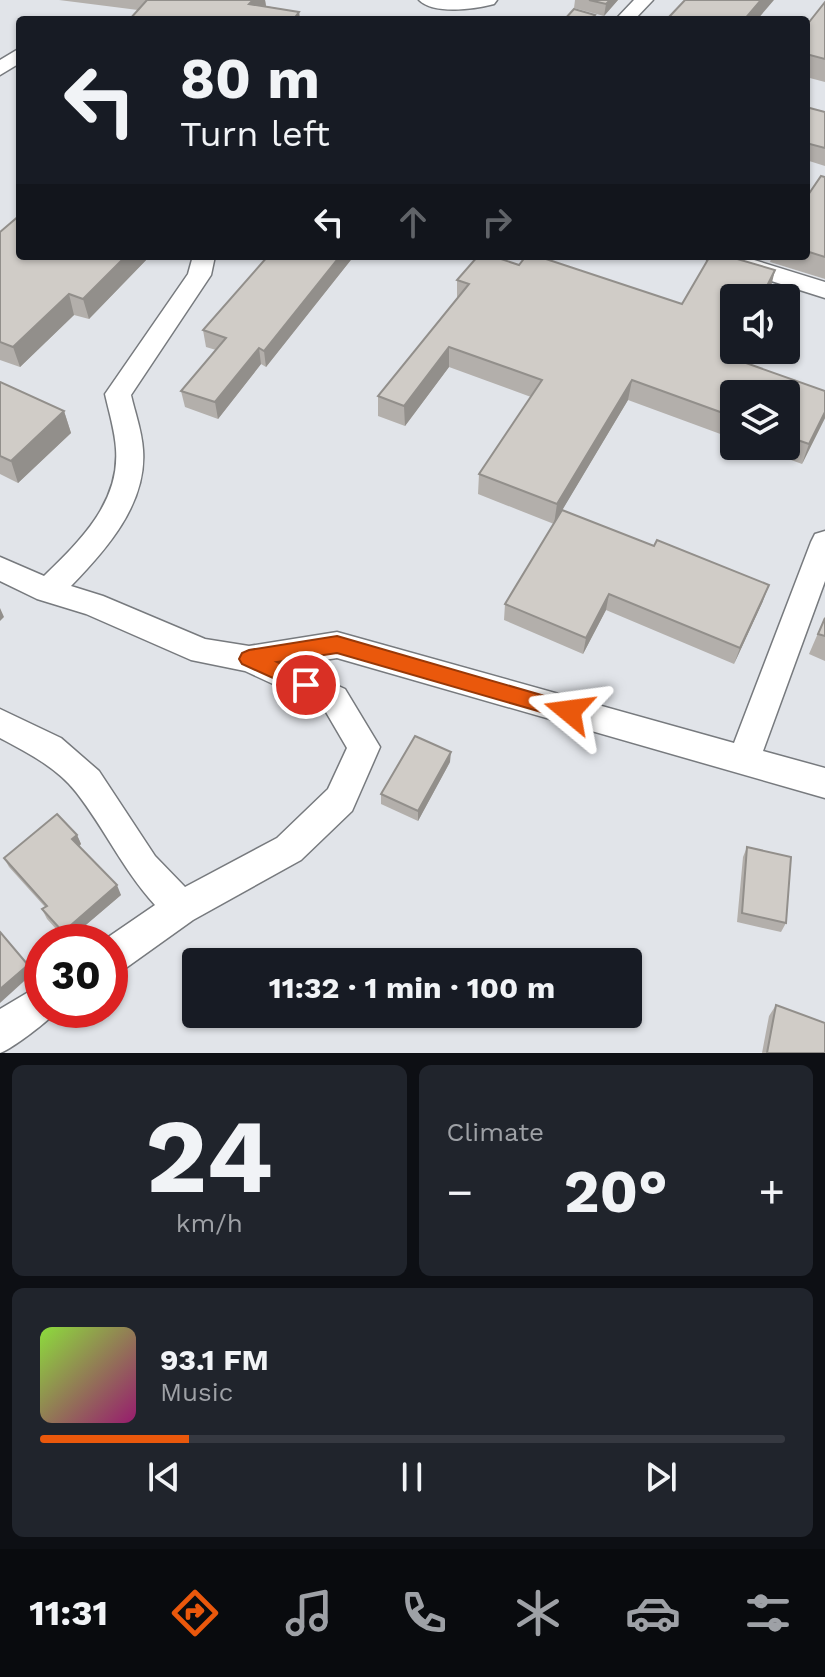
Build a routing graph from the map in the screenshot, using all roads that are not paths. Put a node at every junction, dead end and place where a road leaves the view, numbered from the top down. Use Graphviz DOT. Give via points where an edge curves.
graph roads {
  1 [pos="428,0"];
  2 [pos="488,0"];
  3 [pos="644,0"];
  4 [pos="628,16"];
  5 [pos="203,260"];
  6 [pos="729,260"];
  7 [pos="825,290"];
  8 [pos="825,542"];
  9 [pos="0,568"];
  10 [pos="47,591"];
  11 [pos="249,659"];
  12 [pos="0,723"];
  13 [pos="743,762"];
  14 [pos="825,783"];
  15 [pos="181,908"];
  16 [pos="128,945"];
  17 [pos="24,1013"];
  18 [pos="0,1035"];
  1 -- 2 [label="street" via="469,5"];
  3 -- 4 [label="street"];
  5 -- 10 [label="street" via="199,275 118,394 130,455 125,489 96,544"];
  6 -- 7 [label="street"];
  8 -- 13 [label="street"];
  9 -- 10 [label="street"];
  10 -- 11 [label="street" via="93,604 202,651"];
  11 -- 13 [label="street" via="337,645"];
  11 -- 15 [label="street" via="334,698 364,747 340,800 289,849"];
  12 -- 15 [label="street" via="50,748 87,781 143,867"];
  13 -- 14 [label="street"];
  15 -- 16 [label="street"];
  17 -- 18 [label="street"];
}
